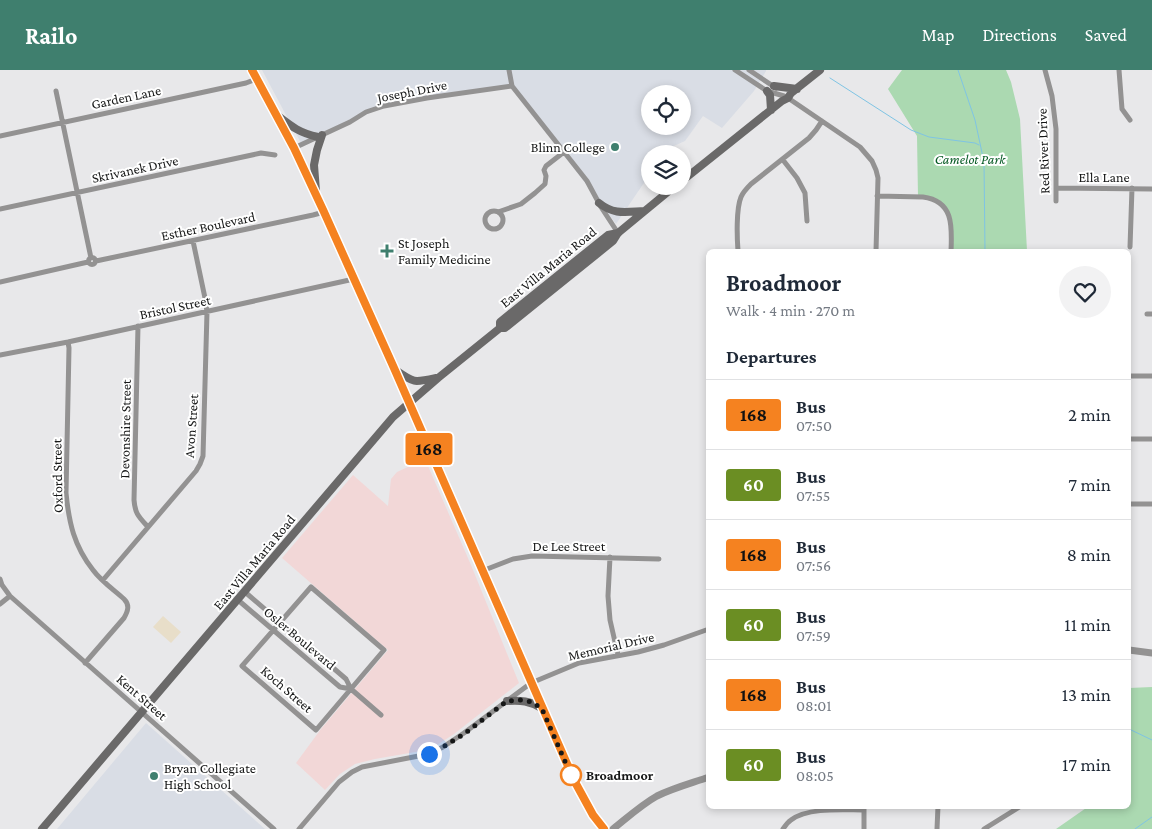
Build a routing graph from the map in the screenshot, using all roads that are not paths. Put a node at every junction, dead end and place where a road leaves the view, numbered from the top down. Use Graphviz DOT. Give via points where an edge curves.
graph roads {
  1 [pos="252,70"];
  2 [pos="509,70"];
  3 [pos="735,70"];
  4 [pos="749,70"];
  5 [pos="820,70"];
  6 [pos="1045,70"];
  7 [pos="1119,70"];
  8 [pos="256,79"];
  9 [pos="512,86"];
  10 [pos="771,89"];
  11 [pos="56,91"];
  12 [pos="788,96"];
  13 [pos="771,110"];
  14 [pos="275,113"];
  15 [pos="1130,120"];
  16 [pos="822,121"];
  17 [pos="63,122"];
  18 [pos="0,136"];
  19 [pos="320,136"];
  20 [pos="294,148"];
  21 [pos="564,152"];
  22 [pos="275,155"];
  23 [pos="782,160"];
  24 [pos="691,174"];
  25 [pos="1056,188"];
  26 [pos="1132,188"];
  27 [pos="1152,189"];
  28 [pos="78,192"];
  29 [pos="316,195"];
  30 [pos="664,195"];
  31 [pos="877,196"];
  32 [pos="1056,201"];
  33 [pos="598,203"];
  34 [pos="0,209"];
  35 [pos="644,211"];
  36 [pos="324,212"];
  37 [pos="498,212"];
  38 [pos="807,221"];
  39 [pos="618,233"];
  40 [pos="193,241"];
  41 [pos="1130,247"];
  42 [pos="738,249"];
  43 [pos="876,249"];
  44 [pos="951,249"];
  45 [pos="92,260"];
  46 [pos="354,279"];
  47 [pos="0,282"];
  48 [pos="207,312"];
  49 [pos="138,326"];
  50 [pos="68,342"];
  51 [pos="0,355"];
  52 [pos="394,368"];
  53 [pos="1131,376"];
  54 [pos="1152,376"];
  55 [pos="438,378"];
  56 [pos="409,403"];
  57 [pos="1131,439"];
  58 [pos="1152,439"];
  59 [pos="1131,504"];
  60 [pos="1152,504"];
  61 [pos="148,527"];
  62 [pos="610,557"];
  63 [pos="659,559"];
  64 [pos="482,570"];
  65 [pos="0,579"];
  66 [pos="103,580"];
  67 [pos="245,592"];
  68 [pos="10,596"];
  69 [pos="238,600"];
  70 [pos="0,604"];
  71 [pos="280,623"];
  72 [pos="274,630"];
  73 [pos="706,631"];
  74 [pos="1131,650"];
  75 [pos="1152,653"];
  76 [pos="618,655"];
  77 [pos="85,663"];
  78 [pos="530,683"];
  79 [pos="351,689"];
  80 [pos="507,701"];
  81 [pos="542,709"];
  82 [pos="142,712"];
  83 [pos="381,715"];
  84 [pos="706,778"];
  85 [pos="844,809"];
  86 [pos="864,809"];
  87 [pos="938,809"];
  88 [pos="1016,809"];
  89 [pos="42,829"];
  90 [pos="274,829"];
  91 [pos="300,829"];
  92 [pos="604,829"];
  93 [pos="613,829"];
  94 [pos="783,829"];
  95 [pos="864,829"];
  96 [pos="937,829"];
  97 [pos="984,829"];
  1 -- 8 [label="main road"];
  2 -- 9 [label="street"];
  3 -- 10 [label="street"];
  4 -- 10 [label="street"];
  5 -- 12 [label="main road"];
  6 -- 25 [label="street, Red River Drive" via="1056,129"];
  7 -- 15 [label="street" via="1122,109"];
  8 -- 14 [label="main road"];
  8 -- 17 [label="street, Garden Lane"];
  9 -- 19 [label="street, Joseph Drive" via="384,106"];
  9 -- 21 [label="street"];
  10 -- 12 [label="main road"];
  10 -- 12 [label="street"];
  10 -- 13 [label="main road"];
  11 -- 17 [label="street"];
  12 -- 13 [label="main road"];
  12 -- 16 [label="street"];
  13 -- 24 [label="main road"];
  14 -- 19 [label="main road" via="292,127"];
  14 -- 20 [label="main road"];
  16 -- 23 [label="street" via="809,138"];
  16 -- 31 [label="street" via="860,147 872,161 878,178"];
  17 -- 18 [label="street, Garden Lane"];
  17 -- 28 [label="street"];
  19 -- 20 [label="street, Joseph Drive"];
  19 -- 29 [label="main road" via="314,165"];
  20 -- 29 [label="main road"];
  21 -- 33 [label="street"];
  21 -- 37 [label="street" via="546,166 545,184 521,204"];
  22 -- 28 [label="street, Skrivanek Drive" via="261,153"];
  23 -- 38 [label="street" via="805,193"];
  23 -- 42 [label="street" via="744,191 739,207"];
  25 -- 26 [label="street, Ella Lane"];
  25 -- 32 [label="street, Red River Drive"];
  26 -- 27 [label="street, Ella Lane"];
  26 -- 41 [label="street"];
  28 -- 34 [label="street, Skrivanek Drive"];
  28 -- 45 [label="street"];
  29 -- 36 [label="main road"];
  30 -- 35 [label="main road, East Villa Maria Road"];
  31 -- 43 [label="street"];
  31 -- 44 [label="street" via="923,197 942,205 952,227"];
  33 -- 35 [label="main road" via="614,212"];
  33 -- 39 [label="street"];
  35 -- 39 [label="main road, East Villa Maria Road"];
  36 -- 40 [label="street, Esther Boulevard"];
  36 -- 46 [label="main road"];
  39 -- 55 [label="main road, East Villa Maria Road" via="608,235 500,322 500,328"];
  40 -- 45 [label="street, Esther Boulevard"];
  40 -- 48 [label="street, Avon Street"];
  45 -- 47 [label="street, Esther Boulevard"];
  46 -- 48 [label="street, Bristol Street"];
  46 -- 52 [label="main road"];
  48 -- 49 [label="street, Bristol Street"];
  48 -- 61 [label="street, Avon Street" via="203,456 196,471"];
  49 -- 50 [label="street, Bristol Street"];
  49 -- 61 [label="street, Devonshire Street" via="134,500 137,514"];
  50 -- 51 [label="street, Bristol Street"];
  50 -- 66 [label="street, Oxford Street" via="68,514 76,544"];
  52 -- 55 [label="main road" via="412,381"];
  52 -- 56 [label="main road"];
  53 -- 54 [label="street"];
  55 -- 56 [label="main road, East Villa Maria Road"];
  56 -- 64 [label="main road"];
  56 -- 67 [label="main road, East Villa Maria Road" via="393,417"];
  57 -- 58 [label="street"];
  59 -- 60 [label="street"];
  61 -- 66 [label="street, Avon Street"];
  62 -- 63 [label="street, De Lee Street"];
  62 -- 64 [label="street, De Lee Street" via="532,556"];
  62 -- 76 [label="street" via="608,596"];
  64 -- 78 [label="main road"];
  65 -- 68 [label="street, Kent Street"];
  66 -- 77 [label="street, Oxford Street" via="127,602 127,612"];
  67 -- 69 [label="main road, East Villa Maria Road"];
  67 -- 71 [label="street, Osler Boulevard"];
  68 -- 70 [label="street"];
  68 -- 77 [label="street, Kent Street"];
  69 -- 72 [label="street, Osler Boulevard"];
  69 -- 82 [label="main road, East Villa Maria Road"];
  71 -- 72 [label="street"];
  71 -- 79 [label="street, Osler Boulevard" via="346,679"];
  71 -- 79 [label="street" via="311,587 384,650"];
  72 -- 79 [label="street, Osler Boulevard" via="340,687"];
  72 -- 79 [label="street, Koch Street" via="242,666 316,730"];
  73 -- 76 [label="street, Memorial Drive"];
  74 -- 75 [label="street"];
  76 -- 78 [label="street, Memorial Drive" via="580,663"];
  77 -- 82 [label="street, Kent Street"];
  78 -- 80 [label="street, Memorial Drive"];
  78 -- 81 [label="main road"];
  79 -- 83 [label="street, Osler Boulevard"];
  80 -- 81 [label="main road" via="532,702"];
  80 -- 91 [label="street, Memorial Drive" via="464,734 429,754 362,767 352,772 339,782"];
  81 -- 92 [label="main road" via="575,782"];
  82 -- 89 [label="main road, East Villa Maria Road"];
  82 -- 90 [label="street, Kent Street"];
  84 -- 93 [label="street" via="657,796"];
  85 -- 94 [label="street" via="800,815"];
  86 -- 95 [label="street"];
  87 -- 96 [label="street"];
  88 -- 97 [label="street"];
}
